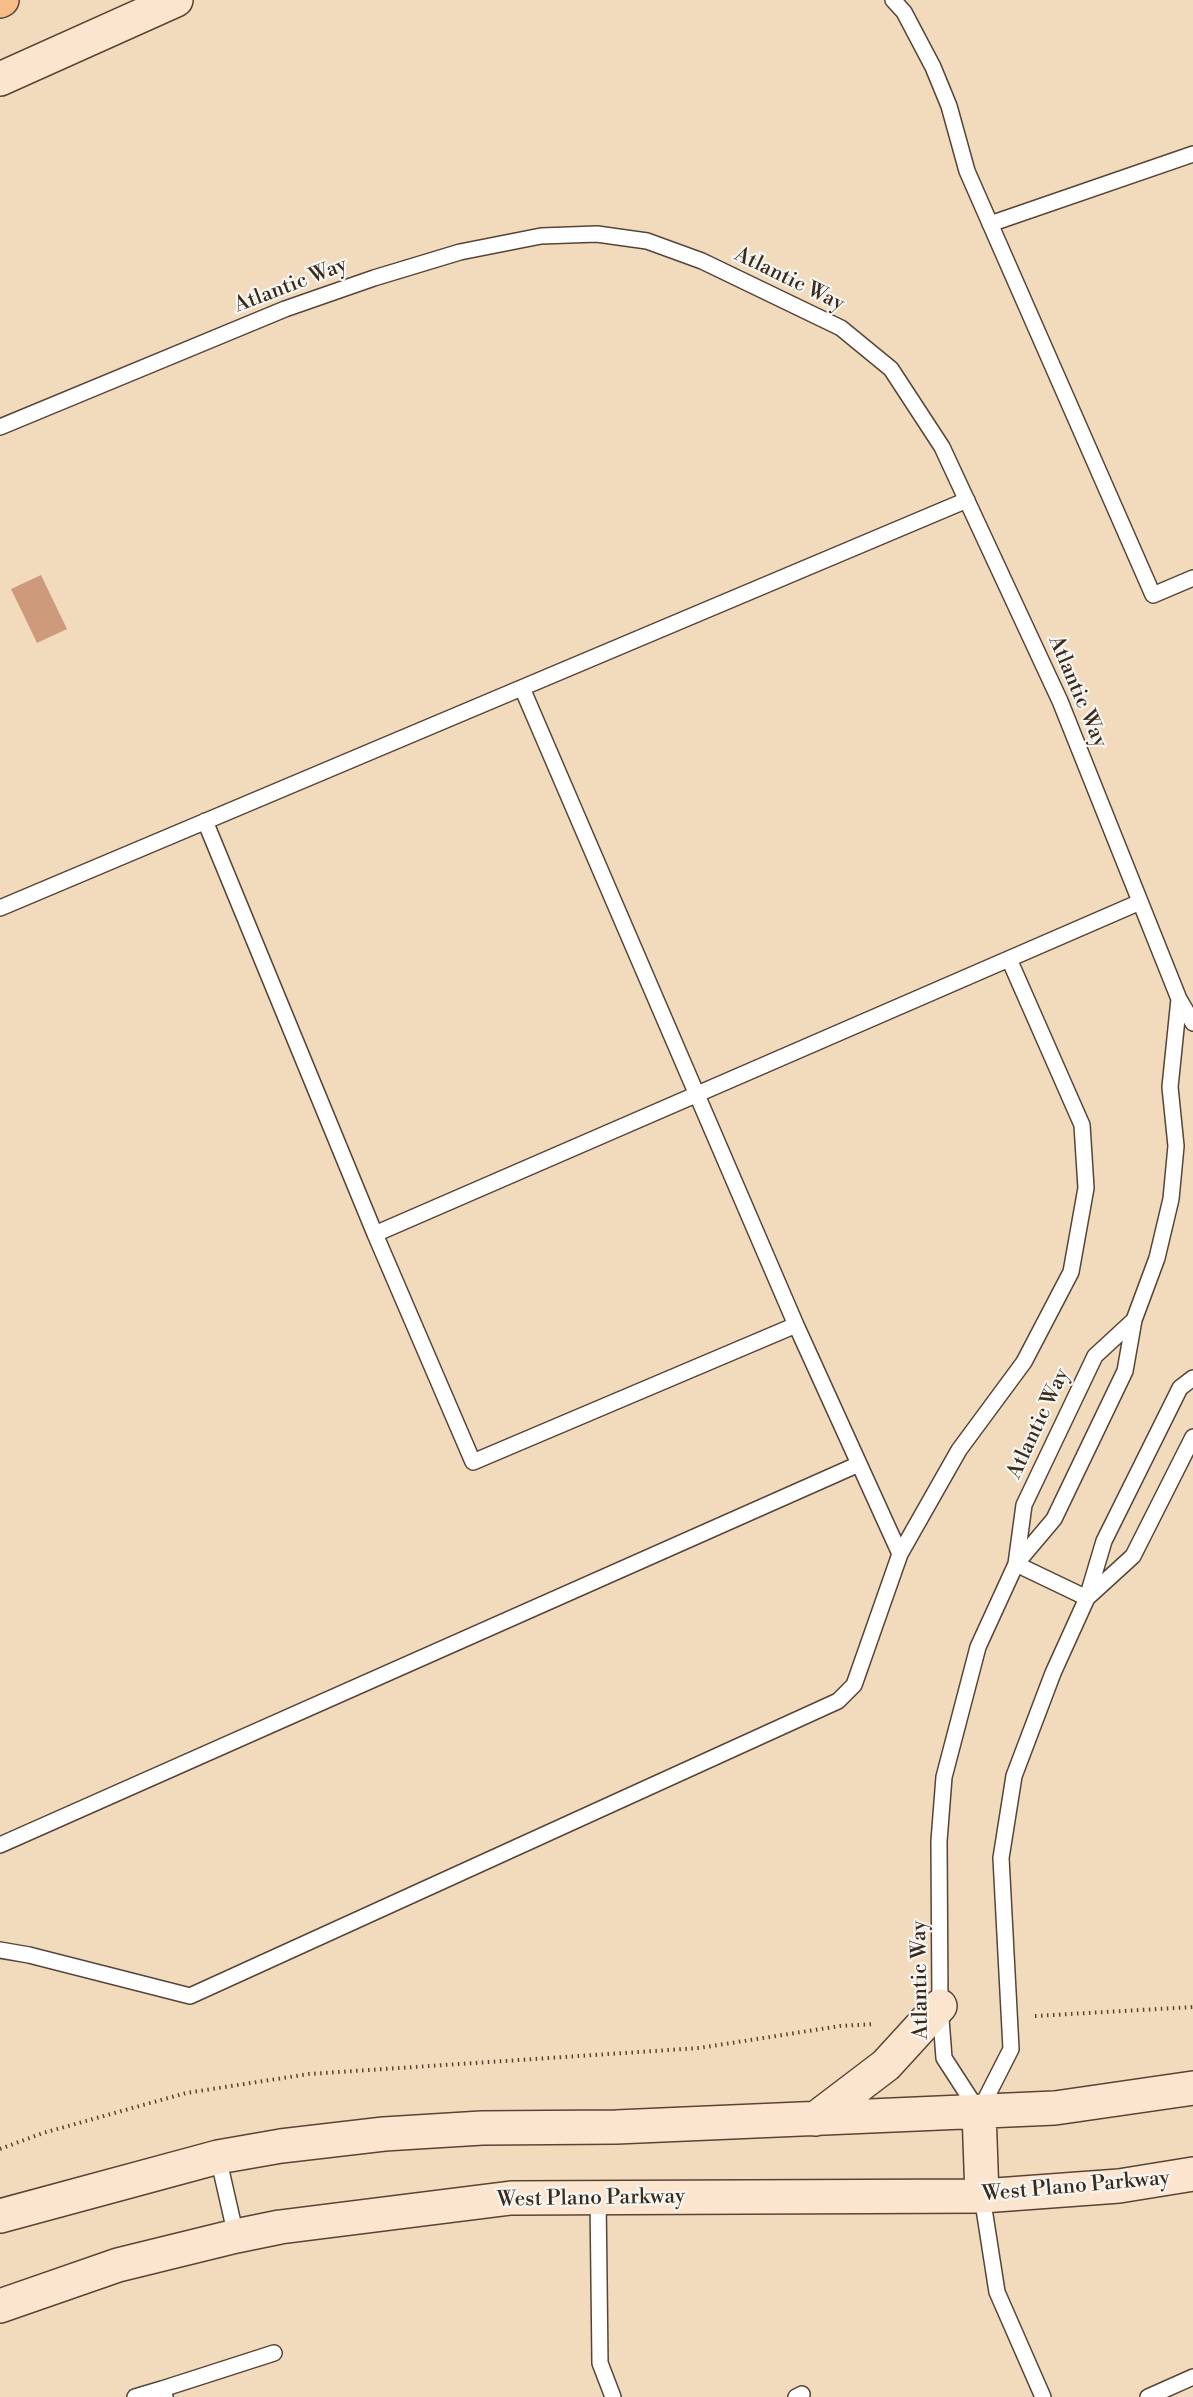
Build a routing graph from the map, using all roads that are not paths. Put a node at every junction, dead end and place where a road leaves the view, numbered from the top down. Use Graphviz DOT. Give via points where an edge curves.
graph roads {
  1 [pos="176,0"];
  2 [pos="893,0"];
  3 [pos="0,79"];
  4 [pos="1193,154"];
  5 [pos="990,224"];
  6 [pos="0,427"];
  7 [pos="967,500"];
  8 [pos="1193,578"];
  9 [pos="522,688"];
  10 [pos="205,821"];
  11 [pos="1140,902"];
  12 [pos="0,908"];
  13 [pos="1009,959"];
  14 [pos="1179,999"];
  15 [pos="1193,1023"];
  16 [pos="697,1094"];
  17 [pos="375,1234"];
  18 [pos="1134,1320"];
  19 [pos="796,1325"];
  20 [pos="1193,1378"];
  21 [pos="1193,1437"];
  22 [pos="859,1464"];
  23 [pos="900,1554"];
  24 [pos="1016,1564"];
  25 [pos="1088,1598"];
  26 [pos="0,1845"];
  27 [pos="0,1950"];
  28 [pos="940,2006"];
  29 [pos="1193,2088"];
  30 [pos="979,2112"];
  31 [pos="815,2118"];
  32 [pos="218,2157"];
  33 [pos="1193,2174"];
  34 [pos="598,2196"];
  35 [pos="982,2196"];
  36 [pos="0,2216"];
  37 [pos="236,2236"];
  38 [pos="0,2306"];
  39 [pos="274,2353"];
  40 [pos="1193,2378"];
  41 [pos="163,2393"];
  42 [pos="135,2397"];
  43 [pos="613,2397"];
  44 [pos="1043,2397"];
  45 [pos="1148,2397"];
  1 -- 3 [label="main road"];
  2 -- 5 [label="lane" via="904,12 933,67 949,106 966,171"];
  4 -- 5 [label="lane"];
  5 -- 8 [label="lane" via="1153,595"];
  6 -- 7 [label="lane, Atlantic Way" via="285,309 374,278 460,252 541,236 597,234 647,241 702,261 841,328 891,369 942,447"];
  7 -- 9 [label="lane"];
  7 -- 11 [label="lane, Atlantic Way" via="1060,701"];
  9 -- 10 [label="lane"];
  9 -- 16 [label="lane"];
  10 -- 12 [label="lane"];
  10 -- 17 [label="lane"];
  11 -- 13 [label="lane"];
  11 -- 14 [label="lane, Atlantic Way"];
  13 -- 16 [label="lane"];
  13 -- 23 [label="lane" via="1082,1125 1086,1188 1071,1272 1024,1362 959,1450"];
  14 -- 15 [label="lane, Atlantic Way"];
  14 -- 18 [label="lane, Atlantic Way" via="1170,1088 1176,1146 1171,1199"];
  16 -- 17 [label="lane"];
  16 -- 19 [label="lane"];
  17 -- 19 [label="lane" via="473,1462"];
  18 -- 24 [label="lane, Atlantic Way" via="1125,1371 1054,1519"];
  18 -- 24 [label="lane, Atlantic Way" via="1095,1356 1075,1397 1024,1504"];
  19 -- 22 [label="lane"];
  20 -- 25 [label="lane" via="1180,1388 1104,1541"];
  21 -- 25 [label="lane" via="1133,1556"];
  22 -- 23 [label="lane"];
  22 -- 26 [label="lane"];
  23 -- 27 [label="lane" via="854,1685 838,1701 190,1995"];
  24 -- 25 [label="lane"];
  24 -- 28 [label="lane, Atlantic Way" via="978,1647 944,1777 939,1841"];
  25 -- 30 [label="lane" via="1053,1673 1014,1776 1001,1858 1011,2049"];
  28 -- 30 [label="lane, Atlantic Way" via="944,2058"];
  28 -- 31 [label="main road" via="886,2065"];
  29 -- 30 [label="main road" via="1055,2108"];
  30 -- 31 [label="main road"];
  30 -- 35 [label="main road"];
  31 -- 32 [label="main road" via="406,2133"];
  32 -- 36 [label="main road"];
  32 -- 37 [label="lane"];
  33 -- 35 [label="main road, West Plano Parkway" via="1119,2186"];
  34 -- 35 [label="main road, West Plano Parkway"];
  34 -- 37 [label="main road, West Plano Parkway" via="511,2198"];
  34 -- 43 [label="lane" via="600,2363"];
  35 -- 44 [label="lane" via="997,2292"];
  37 -- 38 [label="main road, West Plano Parkway" via="118,2265"];
  39 -- 41 [label="lane"];
  40 -- 45 [label="lane"];
  41 -- 42 [label="lane"];
}
